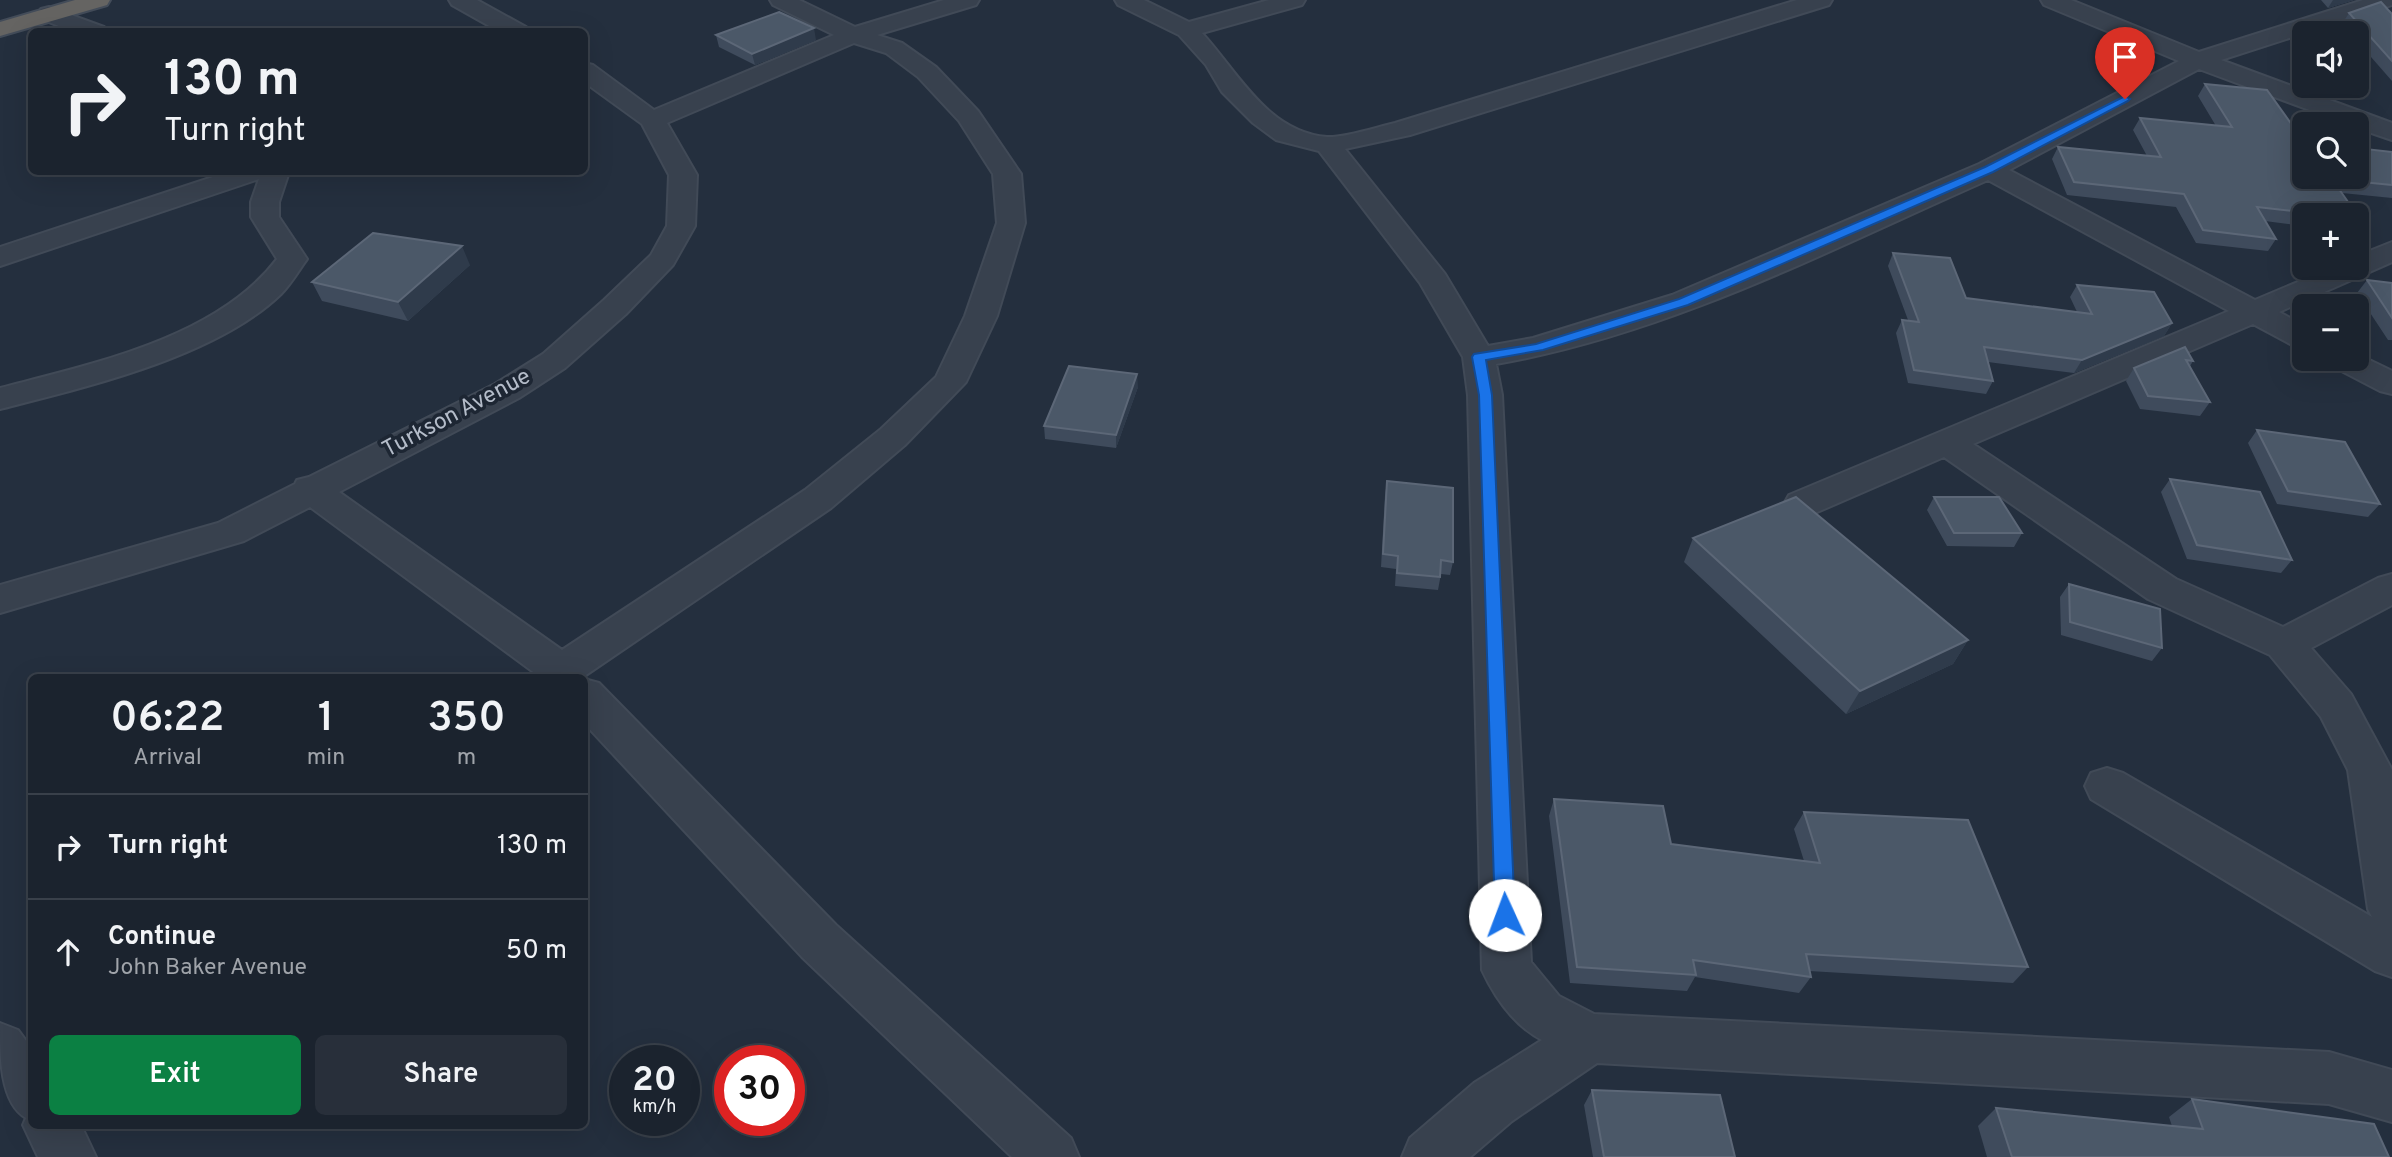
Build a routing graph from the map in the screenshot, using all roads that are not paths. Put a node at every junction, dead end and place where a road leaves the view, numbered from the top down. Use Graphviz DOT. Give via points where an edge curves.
graph roads {
  1 [pos="99,0"];
  2 [pos="460,0"];
  3 [pos="781,0"];
  4 [pos="968,0"];
  5 [pos="1126,0"];
  6 [pos="1294,0"];
  7 [pos="1821,0"];
  8 [pos="2052,0"];
  9 [pos="2374,4"];
  10 [pos="1231,8"];
  11 [pos="49,14"];
  12 [pos="2392,19"];
  13 [pos="86,28"];
  14 [pos="511,28"];
  15 [pos="0,29"];
  16 [pos="1187,30"];
  17 [pos="853,35"];
  18 [pos="2198,60"];
  19 [pos="588,74"];
  20 [pos="652,120"];
  21 [pos="2392,132"];
  22 [pos="1328,145"];
  23 [pos="1989,170"];
  24 [pos="244,175"];
  25 [pos="274,175"];
  26 [pos="0,257"];
  27 [pos="2376,261"];
  28 [pos="2251,311"];
  29 [pos="2292,332"];
  30 [pos="1479,357"];
  31 [pos="2367,371"];
  32 [pos="2392,384"];
  33 [pos="0,399"];
  34 [pos="1946,442"];
  35 [pos="310,489"];
  36 [pos="1802,504"];
  37 [pos="2392,588"];
  38 [pos="0,599"];
  39 [pos="2284,644"];
  40 [pos="561,674"];
  41 [pos="580,674"];
  42 [pos="588,699"];
  43 [pos="2107,786"];
  44 [pos="2392,909"];
  45 [pos="2392,955"];
  46 [pos="1590,1038"];
  47 [pos="0,1048"];
  48 [pos="28,1088"];
  49 [pos="2392,1096"];
  50 [pos="52,1129"];
  51 [pos="69,1157"];
  52 [pos="1052,1157"];
  53 [pos="1429,1157"];
  1 -- 11 [label="highway"];
  2 -- 14 [label="street"];
  3 -- 17 [label="street"];
  4 -- 17 [label="street"];
  5 -- 16 [label="street"];
  6 -- 10 [label="street"];
  7 -- 22 [label="street" via="1402,130"];
  8 -- 18 [label="street"];
  9 -- 12 [label="street"];
  9 -- 18 [label="street"];
  10 -- 16 [label="street"];
  11 -- 13 [label="street"];
  11 -- 15 [label="highway"];
  16 -- 22 [label="street" via="1216,62 1231,88 1262,118 1285,134"];
  17 -- 20 [label="street"];
  17 -- 41 [label="street" via="894,48 927,72 969,116 1007,174 1011,223 981,316 950,382 893,437 818,499"];
  18 -- 21 [label="street"];
  18 -- 23 [label="street"];
  19 -- 20 [label="street, Turkson Avenue"];
  20 -- 35 [label="street, Turkson Avenue" via="683,176 681,226 663,259 554,361 507,391"];
  22 -- 30 [label="street" via="1434,280"];
  23 -- 28 [label="street"];
  23 -- 30 [label="street" via="1683,302 1538,347"];
  24 -- 26 [label="street"];
  25 -- 33 [label="street" via="263,210 269,229 288,246 292,258 284,276 212,327 130,363"];
  27 -- 28 [label="street"];
  28 -- 29 [label="street"];
  28 -- 34 [label="street"];
  30 -- 46 [label="street" via="1485,395 1507,970 1541,1013"];
  31 -- 32 [label="street"];
  34 -- 36 [label="street"];
  34 -- 39 [label="street" via="2162,589"];
  35 -- 38 [label="street, Turkson Avenue" via="231,532"];
  35 -- 40 [label="street"];
  37 -- 39 [label="street"];
  39 -- 44 [label="street" via="2336,706 2371,770"];
  42 -- 52 [label="street" via="820,941"];
  43 -- 45 [label="street"];
  46 -- 49 [label="street" via="2329,1078"];
  46 -- 53 [label="street" via="1493,1102"];
  47 -- 48 [label="street"];
  50 -- 51 [label="street"];
}
